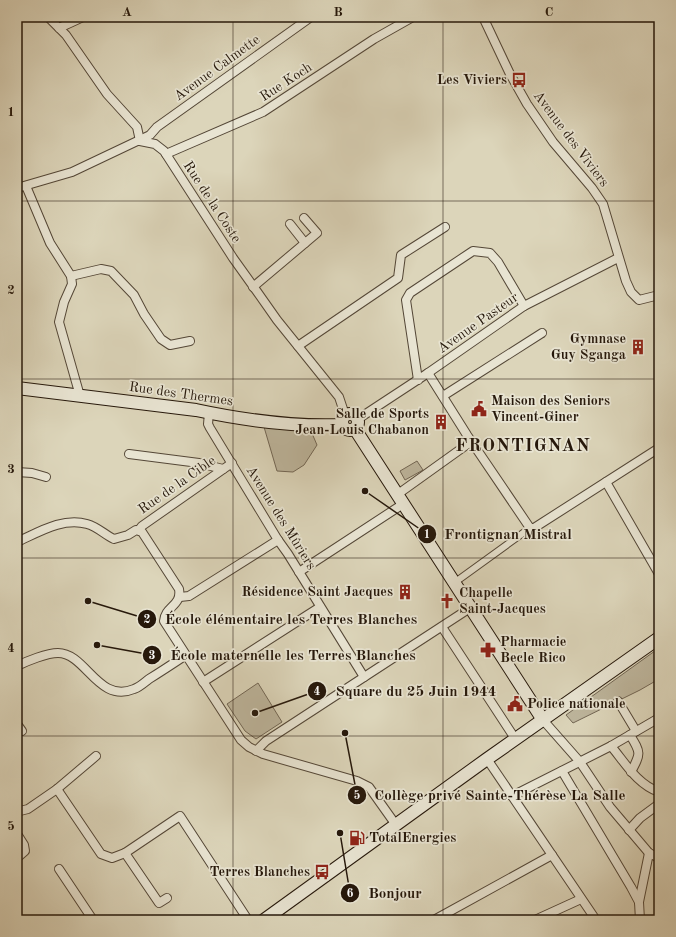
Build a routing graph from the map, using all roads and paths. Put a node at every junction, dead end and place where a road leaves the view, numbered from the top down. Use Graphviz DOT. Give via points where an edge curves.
graph roads {
  1 [pos="48,17"];
  2 [pos="84,17"];
  3 [pos="311,17"];
  4 [pos="413,17"];
  5 [pos="483,17"];
  6 [pos="59,28"];
  7 [pos="140,141"];
  8 [pos="166,154"];
  9 [pos="26,186"];
  10 [pos="17,188"];
  11 [pos="304,218"];
  12 [pos="290,224"];
  13 [pos="445,227"];
  14 [pos="305,243"];
  15 [pos="618,258"];
  16 [pos="71,276"];
  17 [pos="253,287"];
  18 [pos="659,295"];
  19 [pos="524,306"];
  20 [pos="542,333"];
  21 [pos="190,341"];
  22 [pos="298,346"];
  23 [pos="428,373"];
  24 [pos="418,380"];
  25 [pos="17,388"];
  26 [pos="80,396"];
  27 [pos="443,396"];
  28 [pos="209,413"];
  29 [pos="344,420"];
  30 [pos="356,424"];
  31 [pos="472,441"];
  32 [pos="659,448"];
  33 [pos="129,454"];
  34 [pos="232,464"];
  35 [pos="223,469"];
  36 [pos="17,472"];
  37 [pos="46,477"];
  38 [pos="606,482"];
  39 [pos="401,499"];
  40 [pos="530,528"];
  41 [pos="139,530"];
  42 [pos="278,540"];
  43 [pos="17,542"];
  44 [pos="657,565"];
  45 [pos="299,572"];
  46 [pos="659,574"];
  47 [pos="454,583"];
  48 [pos="180,597"];
  49 [pos="320,607"];
  50 [pos="470,608"];
  51 [pos="442,627"];
  52 [pos="659,639"];
  53 [pos="186,655"];
  54 [pos="17,666"];
  55 [pos="364,677"];
  56 [pos="203,682"];
  57 [pos="618,700"];
  58 [pos="659,718"];
  59 [pos="542,720"];
  60 [pos="17,724"];
  61 [pos="22,731"];
  62 [pos="633,733"];
  63 [pos="516,740"];
  64 [pos="611,746"];
  65 [pos="256,752"];
  66 [pos="96,756"];
  67 [pos="487,759"];
  68 [pos="580,762"];
  69 [pos="562,771"];
  70 [pos="631,772"];
  71 [pos="57,789"];
  72 [pos="659,792"];
  73 [pos="512,796"];
  74 [pos="659,804"];
  75 [pos="18,810"];
  76 [pos="396,824"];
  77 [pos="629,830"];
  78 [pos="17,834"];
  79 [pos="125,853"];
  80 [pos="649,853"];
  81 [pos="552,855"];
  82 [pos="17,858"];
  83 [pos="659,858"];
  84 [pos="59,869"];
  85 [pos="167,898"];
  86 [pos="581,899"];
  87 [pos="638,902"];
  88 [pos="437,919"];
  89 [pos="92,920"];
  90 [pos="248,920"];
  91 [pos="264,920"];
  92 [pos="535,920"];
  93 [pos="596,920"];
  94 [pos="640,920"];
  1 -- 6 [label="street"];
  2 -- 6 [label="street"];
  3 -- 7 [label="street, Avenue Calmette"];
  4 -- 8 [label="street, Rue Koch" via="374,39 263,112"];
  5 -- 15 [label="street, Avenue des Viviers" via="527,104 603,204"];
  6 -- 7 [label="street" via="107,94 137,127"];
  7 -- 8 [label="street, Rue de la Coste" via="155,144"];
  7 -- 9 [label="street, Avenue Calmette" via="72,172"];
  8 -- 17 [label="street, Rue de la Coste"];
  9 -- 10 [label="street, Avenue Calmette"];
  9 -- 16 [label="street" via="50,243"];
  11 -- 14 [label="street" via="317,233"];
  12 -- 14 [label="street"];
  13 -- 22 [label="street" via="401,255 398,278"];
  14 -- 17 [label="street"];
  15 -- 18 [label="street, Avenue des Viviers" via="631,292 639,300"];
  15 -- 19 [label="street, Avenue Pasteur"];
  16 -- 21 [label="street" via="101,269 111,271 134,295 161,339 170,345"];
  16 -- 26 [label="street" via="72,284 59,322"];
  17 -- 22 [label="street, Rue de la Coste"];
  19 -- 23 [label="street, Avenue Pasteur"];
  19 -- 24 [label="street" via="490,253 473,251 410,292 406,300"];
  20 -- 27 [label="street"];
  22 -- 29 [label="street, Rue de la Coste" via="339,397"];
  23 -- 24 [label="street, Avenue Pasteur"];
  23 -- 27 [label="street"];
  24 -- 30 [label="street, Avenue Pasteur"];
  25 -- 26 [label="main road, Rue des Thermes"];
  26 -- 28 [label="main road, Rue des Thermes"];
  27 -- 31 [label="street"];
  28 -- 29 [label="main road, Rue des Thermes" via="263,422 328,426"];
  28 -- 34 [label="street, Avenue des Mûriers" via="208,424"];
  29 -- 30 [label="main road, Rue des Thermes" via="352,414"];
  30 -- 39 [label="main road"];
  31 -- 39 [label="street"];
  31 -- 40 [label="street"];
  32 -- 38 [label="street"];
  33 -- 35 [label="street"];
  34 -- 35 [label="street, Rue de la Cible"];
  34 -- 42 [label="street, Avenue des Mûriers"];
  35 -- 41 [label="street, Rue de la Cible"];
  36 -- 37 [label="street"];
  38 -- 40 [label="street" via="534,528"];
  38 -- 44 [label="street"];
  39 -- 45 [label="street"];
  39 -- 47 [label="main road"];
  40 -- 47 [label="street"];
  41 -- 43 [label="street, Rue de la Cible" via="114,539 88,524 68,522"];
  41 -- 48 [label="street" via="179,589"];
  42 -- 45 [label="street, Avenue des Mûriers"];
  42 -- 48 [label="street" via="188,596"];
  44 -- 46 [label="street"];
  45 -- 49 [label="street, Avenue des Mûriers"];
  47 -- 50 [label="main road"];
  48 -- 53 [label="street" via="166,613 164,621"];
  49 -- 55 [label="street, Avenue des Mûriers"];
  49 -- 56 [label="street"];
  50 -- 51 [label="street"];
  50 -- 59 [label="main road"];
  51 -- 55 [label="street"];
  51 -- 63 [label="street"];
  52 -- 59 [label="main road"];
  53 -- 54 [label="street" via="134,689 120,692 100,683 69,656 58,653 32,659"];
  53 -- 56 [label="street"];
  55 -- 65 [label="street" via="266,741"];
  56 -- 65 [label="street" via="241,740"];
  57 -- 62 [label="street"];
  58 -- 62 [label="street"];
  59 -- 63 [label="main road"];
  59 -- 68 [label="street"];
  60 -- 61 [label="street"];
  62 -- 64 [label="street"];
  62 -- 70 [label="street" via="639,756"];
  63 -- 67 [label="main road"];
  64 -- 68 [label="street"];
  64 -- 70 [label="street"];
  65 -- 76 [label="street" via="357,781 369,787"];
  66 -- 71 [label="street"];
  67 -- 73 [label="street"];
  67 -- 76 [label="main road"];
  68 -- 69 [label="street"];
  68 -- 77 [label="street"];
  69 -- 73 [label="street"];
  69 -- 87 [label="street"];
  70 -- 72 [label="street" via="644,784"];
  71 -- 75 [label="street" via="28,809"];
  71 -- 79 [label="street" via="101,854 112,858"];
  73 -- 81 [label="street"];
  74 -- 77 [label="street"];
  76 -- 91 [label="main road"];
  77 -- 80 [label="street"];
  78 -- 82 [label="street" via="25,851"];
  79 -- 85 [label="street" via="160,903"];
  79 -- 90 [label="street" via="180,816"];
  80 -- 83 [label="street"];
  80 -- 87 [label="street"];
  81 -- 86 [label="street"];
  81 -- 88 [label="street"];
  84 -- 89 [label="street"];
  86 -- 92 [label="street"];
  86 -- 93 [label="street"];
  87 -- 94 [label="street"];
}
